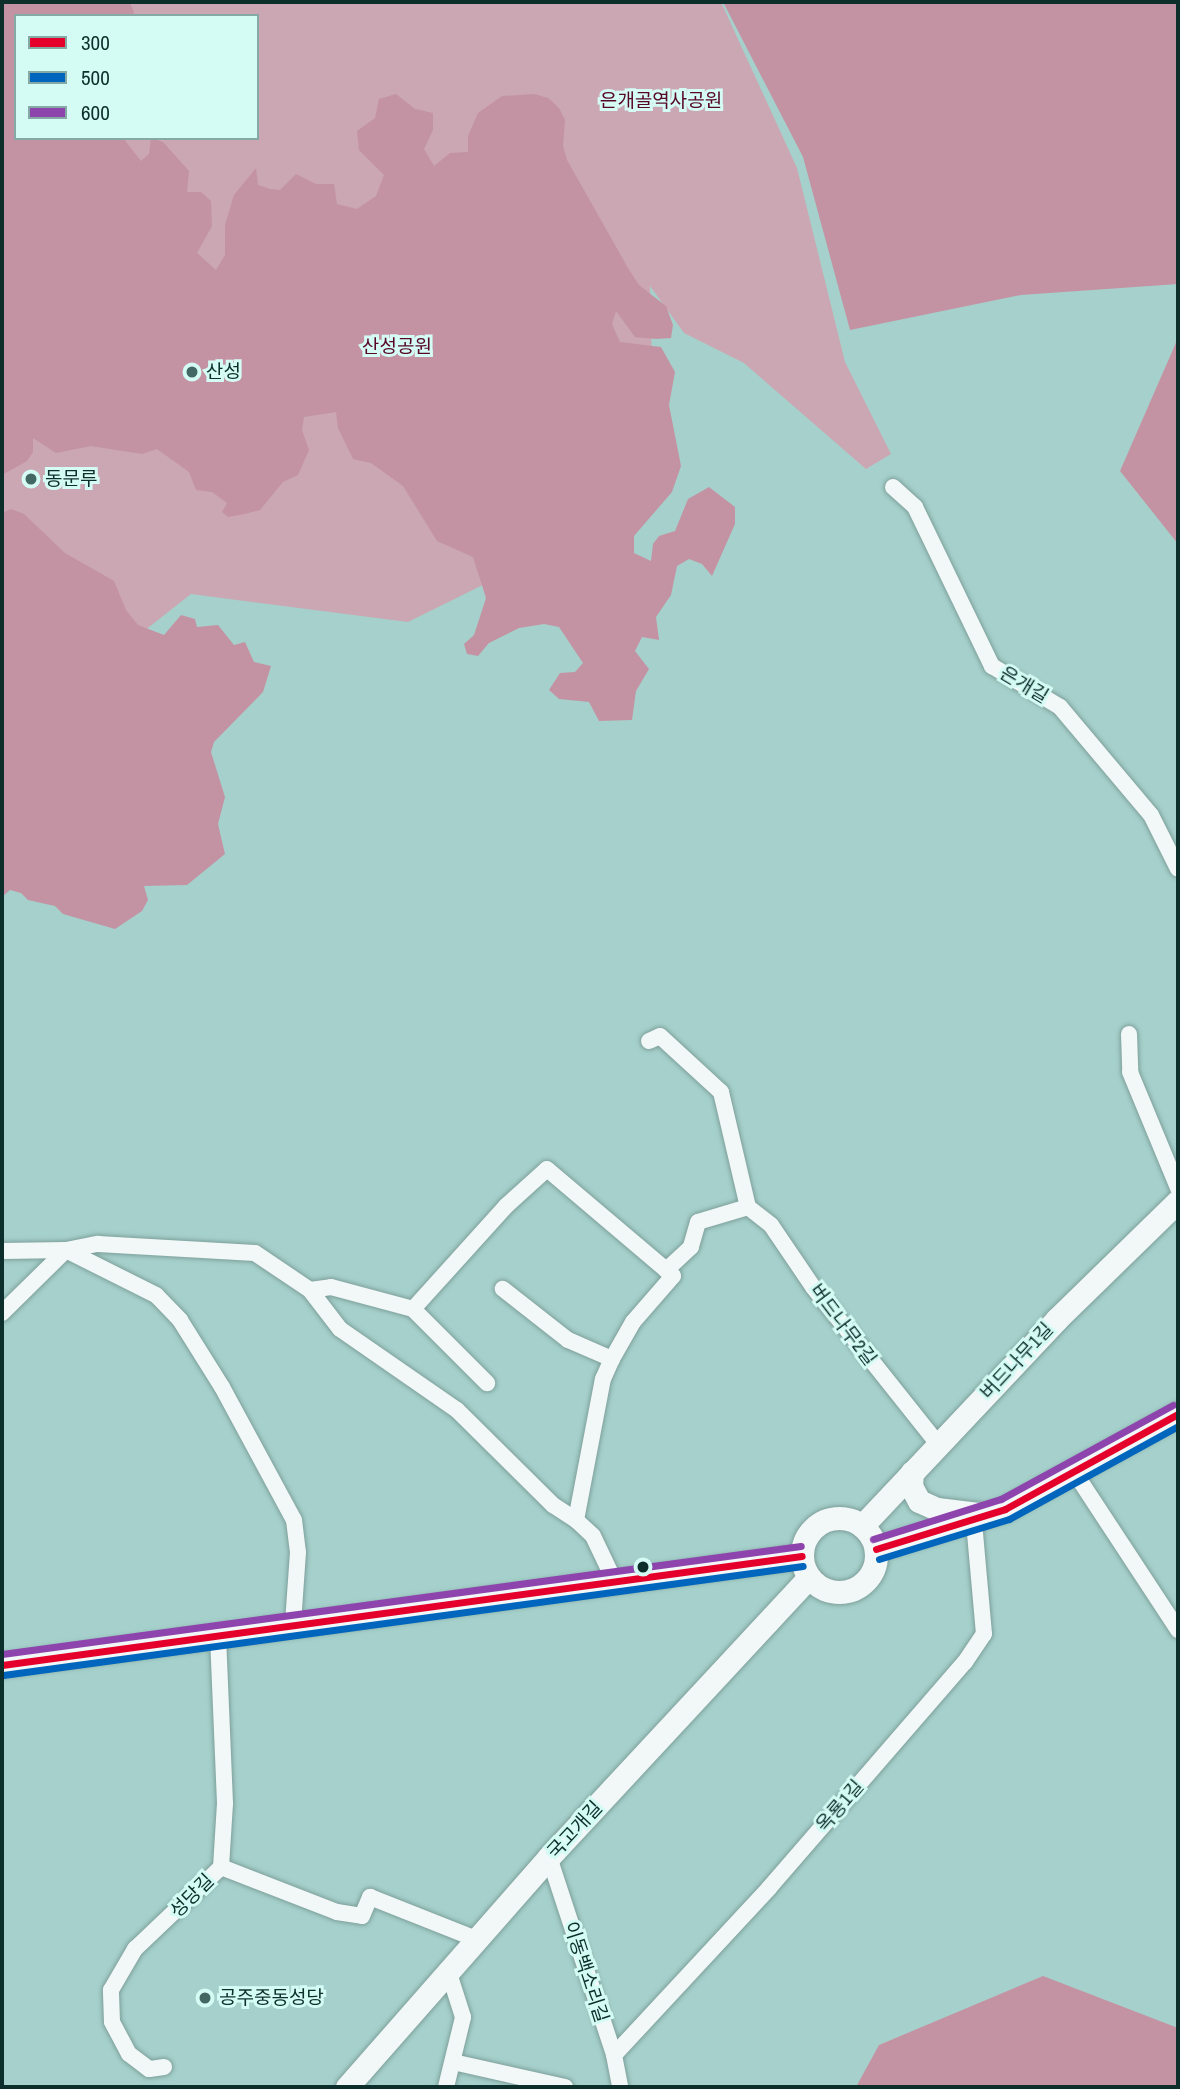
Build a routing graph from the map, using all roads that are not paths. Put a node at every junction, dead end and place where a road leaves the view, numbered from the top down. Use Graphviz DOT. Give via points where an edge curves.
graph roads {
  1 [pos="892,487"];
  2 [pos="1178,869"];
  3 [pos="1129,1034"];
  4 [pos="649,1041"];
  5 [pos="1178,1188"];
  6 [pos="1178,1201"];
  7 [pos="748,1207"];
  8 [pos="66,1250"];
  9 [pos="2,1251"];
  10 [pos="666,1270"];
  11 [pos="503,1289"];
  12 [pos="310,1290"];
  13 [pos="413,1309"];
  14 [pos="2,1313"];
  15 [pos="612,1359"];
  16 [pos="487,1383"];
  17 [pos="1178,1414"];
  18 [pos="938,1444"];
  19 [pos="912,1472"];
  20 [pos="1074,1473"];
  21 [pos="982,1519"];
  22 [pos="576,1520"];
  23 [pos="862,1526"];
  24 [pos="876,1549"];
  25 [pos="806,1567"];
  26 [pos="614,1580"];
  27 [pos="293,1624"];
  28 [pos="1178,1630"];
  29 [pos="218,1634"];
  30 [pos="2,1665"];
  31 [pos="549,1857"];
  32 [pos="220,1867"];
  33 [pos="476,1939"];
  34 [pos="449,1970"];
  35 [pos="614,2055"];
  36 [pos="453,2062"];
  37 [pos="164,2067"];
  38 [pos="347,2087"];
  39 [pos="446,2087"];
  40 [pos="565,2087"];
  41 [pos="620,2087"];
  1 -- 2 [label="street, 은개길" via="915,507 992,666 1060,707 1151,815"];
  3 -- 5 [label="street" via="1130,1073"];
  4 -- 7 [label="street" via="660,1036 721,1091"];
  6 -- 18 [label="main road, 버드나무1길" via="1057,1318"];
  7 -- 10 [label="street" via="698,1222 691,1247"];
  7 -- 18 [label="street, 버드나무2길" via="771,1225 912,1416"];
  8 -- 9 [label="street"];
  8 -- 12 [label="street" via="98,1244 255,1253"];
  8 -- 14 [label="street"];
  8 -- 27 [label="street" via="156,1295 180,1320 222,1388 294,1520 298,1552"];
  10 -- 13 [label="street" via="547,1169 506,1206"];
  10 -- 15 [label="street" via="673,1276 633,1322"];
  11 -- 15 [label="street" via="568,1340"];
  12 -- 13 [label="street" via="331,1287"];
  12 -- 22 [label="street" via="340,1329 457,1410 553,1505"];
  13 -- 16 [label="street"];
  15 -- 22 [label="street" via="603,1379"];
  17 -- 20 [label="main road"];
  18 -- 19 [label="main road, 버드나무1길"];
  19 -- 21 [label="main road" via="911,1486 919,1501"];
  19 -- 23 [label="main road, 버드나무1길"];
  20 -- 21 [label="main road"];
  20 -- 28 [label="street"];
  21 -- 24 [label="main road"];
  21 -- 35 [label="street, 옥룡1길" via="984,1634 965,1662 769,1888"];
  22 -- 26 [label="street" via="593,1536"];
  23 -- 24 [label="main road"];
  23 -- 25 [label="main road" via="840,1518 817,1525 803,1544"];
  24 -- 25 [label="main road" via="872,1573 854,1589 830,1591"];
  25 -- 26 [label="main road"];
  25 -- 31 [label="main road, 국고개길"];
  26 -- 27 [label="main road"];
  27 -- 29 [label="main road"];
  29 -- 30 [label="main road"];
  29 -- 32 [label="street, 성당길" via="225,1803"];
  31 -- 33 [label="main road, 국고개길"];
  31 -- 35 [label="street, 이동백소리길"];
  32 -- 33 [label="street" via="337,1912 362,1916 370,1897"];
  32 -- 37 [label="street, 성당길" via="135,1949 111,1990 112,2021 129,2054 149,2068"];
  33 -- 34 [label="main road, 국고개길"];
  34 -- 36 [label="street" via="463,2017"];
  34 -- 38 [label="main road, 국고개길"];
  35 -- 41 [label="street, 이동백소리길"];
  36 -- 39 [label="street"];
  36 -- 40 [label="street"];
}
